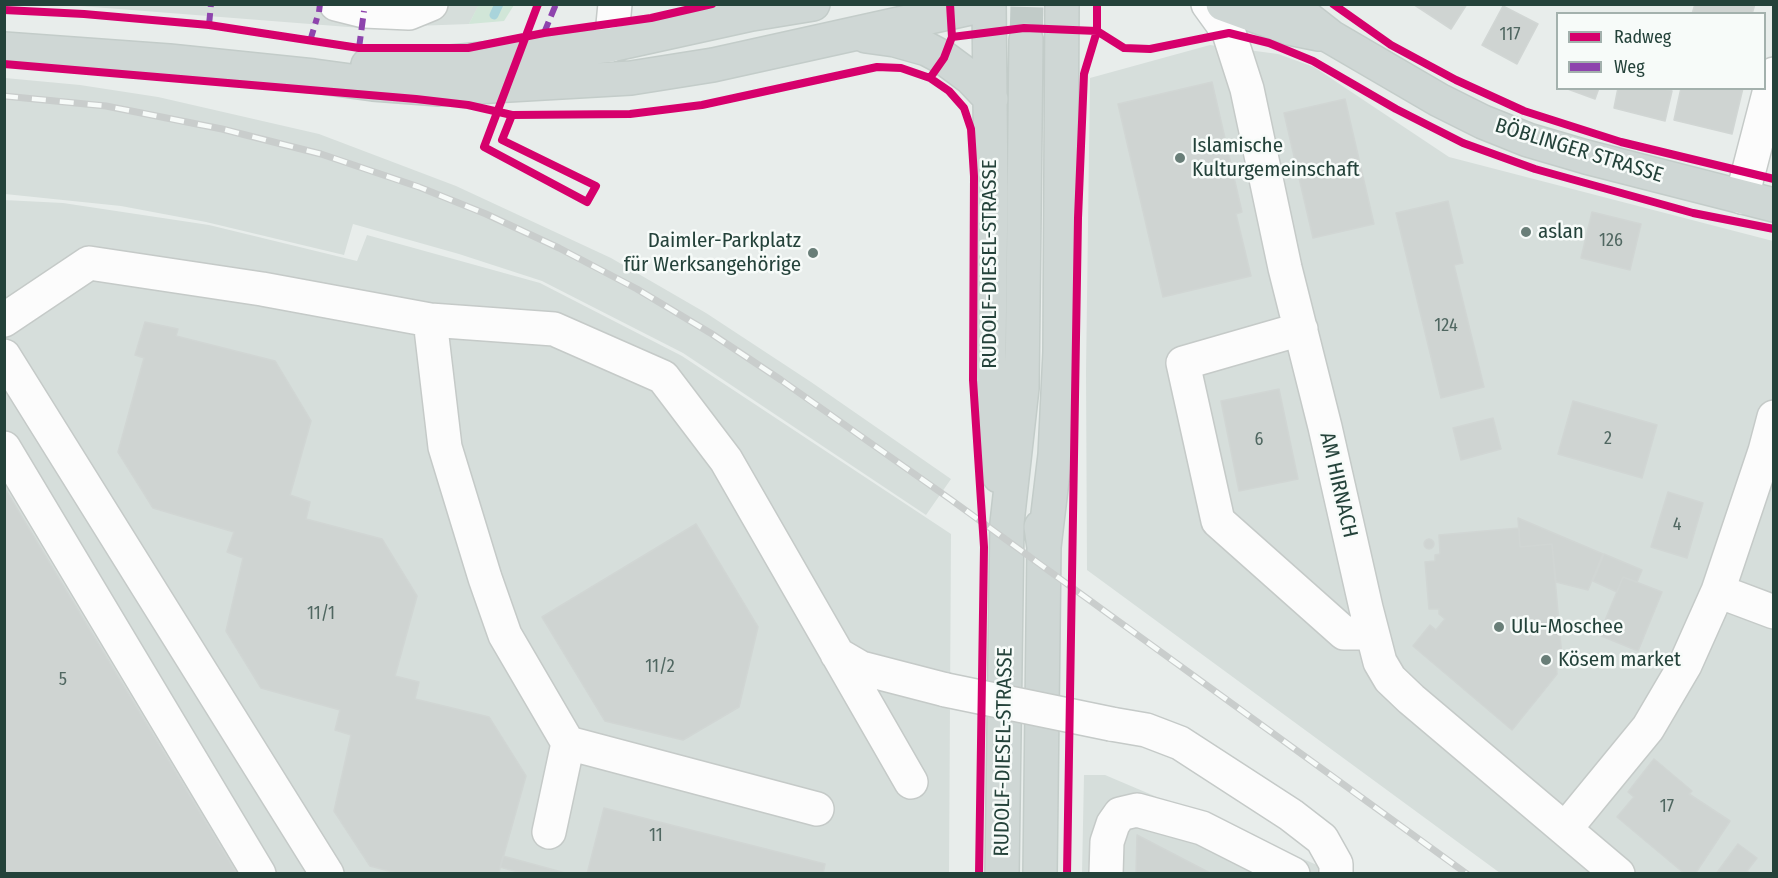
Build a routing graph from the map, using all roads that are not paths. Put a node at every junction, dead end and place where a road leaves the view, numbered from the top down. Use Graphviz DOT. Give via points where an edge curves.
graph roads {
  1 [pos="336,4"];
  2 [pos="431,4"];
  3 [pos="615,4"];
  4 [pos="813,4"];
  5 [pos="989,4"];
  6 [pos="1062,4"];
  7 [pos="1208,4"];
  8 [pos="1223,4"];
  9 [pos="1289,4"];
  10 [pos="849,34"];
  11 [pos="1331,37"];
  12 [pos="1026,40"];
  13 [pos="611,45"];
  14 [pos="4,49"];
  15 [pos="1773,74"];
  16 [pos="314,76"];
  17 [pos="991,99"];
  18 [pos="1742,197"];
  19 [pos="1773,205"];
  20 [pos="4,320"];
  21 [pos="430,320"];
  22 [pos="1301,329"];
  23 [pos="4,356"];
  24 [pos="1022,388"];
  25 [pos="1773,417"];
  26 [pos="4,448"];
  27 [pos="1769,452"];
  28 [pos="1007,523"];
  29 [pos="1044,547"];
  30 [pos="1718,591"];
  31 [pos="1773,612"];
  32 [pos="1371,633"];
  33 [pos="837,654"];
  34 [pos="568,743"];
  35 [pos="911,782"];
  36 [pos="817,809"];
  37 [pos="1566,828"];
  38 [pos="549,832"];
  39 [pos="260,873"];
  40 [pos="327,873"];
  41 [pos="1002,873"];
  42 [pos="1040,873"];
  43 [pos="1106,873"];
  44 [pos="1293,873"];
  45 [pos="1335,873"];
  46 [pos="1618,873"];
  1 -- 2 [label="street" via="364,11 409,13"];
  3 -- 13 [label="street"];
  4 -- 13 [label="main road"];
  5 -- 10 [label="main road"];
  5 -- 17 [label="main road, RUDOLF-DIESEL-STRASSE"];
  6 -- 29 [label="main road" via="1059,362 1055,455"];
  7 -- 22 [label="street, AM HIRNACH" via="1229,33 1247,89"];
  8 -- 11 [label="main road, BÖBLINGER STRASSE" via="1288,28"];
  9 -- 11 [label="main road, BÖBLINGER STRASSE"];
  10 -- 16 [label="main road" via="714,65 585,82 439,89"];
  10 -- 17 [label="main road" via="927,49 971,78"];
  11 -- 18 [label="main road, BÖBLINGER STRASSE" via="1439,100 1528,140"];
  12 -- 24 [label="main road, RUDOLF-DIESEL-STRASSE"];
  13 -- 16 [label="main road" via="452,62 371,65"];
  14 -- 16 [label="main road"];
  15 -- 18 [label="street"];
  17 -- 28 [label="main road, RUDOLF-DIESEL-STRASSE" via="988,350 996,454"];
  18 -- 19 [label="main road, BÖBLINGER STRASSE"];
  20 -- 21 [label="street" via="89,263"];
  21 -- 33 [label="street" via="554,329 663,377 726,460"];
  21 -- 34 [label="street" via="445,447 484,578 505,635"];
  22 -- 32 [label="street, AM HIRNACH"];
  22 -- 32 [label="street" via="1184,363 1218,521 1344,633"];
  23 -- 40 [label="street"];
  24 -- 28 [label="main road, RUDOLF-DIESEL-STRASSE"];
  24 -- 29 [label="main road, RUDOLF-DIESEL-STRASSE"];
  25 -- 27 [label="street"];
  26 -- 39 [label="street"];
  27 -- 30 [label="street"];
  28 -- 41 [label="main road, RUDOLF-DIESEL-STRASSE"];
  29 -- 42 [label="main road, RUDOLF-DIESEL-STRASSE"];
  30 -- 31 [label="street"];
  30 -- 37 [label="street" via="1685,665 1648,728"];
  32 -- 37 [label="street, AM HIRNACH" via="1390,679"];
  33 -- 35 [label="street"];
  33 -- 45 [label="street, bridge" via="861,668 946,690 1146,730 1180,742 1322,839 1336,864"];
  34 -- 36 [label="street"];
  34 -- 38 [label="street"];
  37 -- 46 [label="street, AM HIRNACH"];
  43 -- 44 [label="street" via="1107,842 1113,824 1120,814 1137,810 1202,828"];
}
